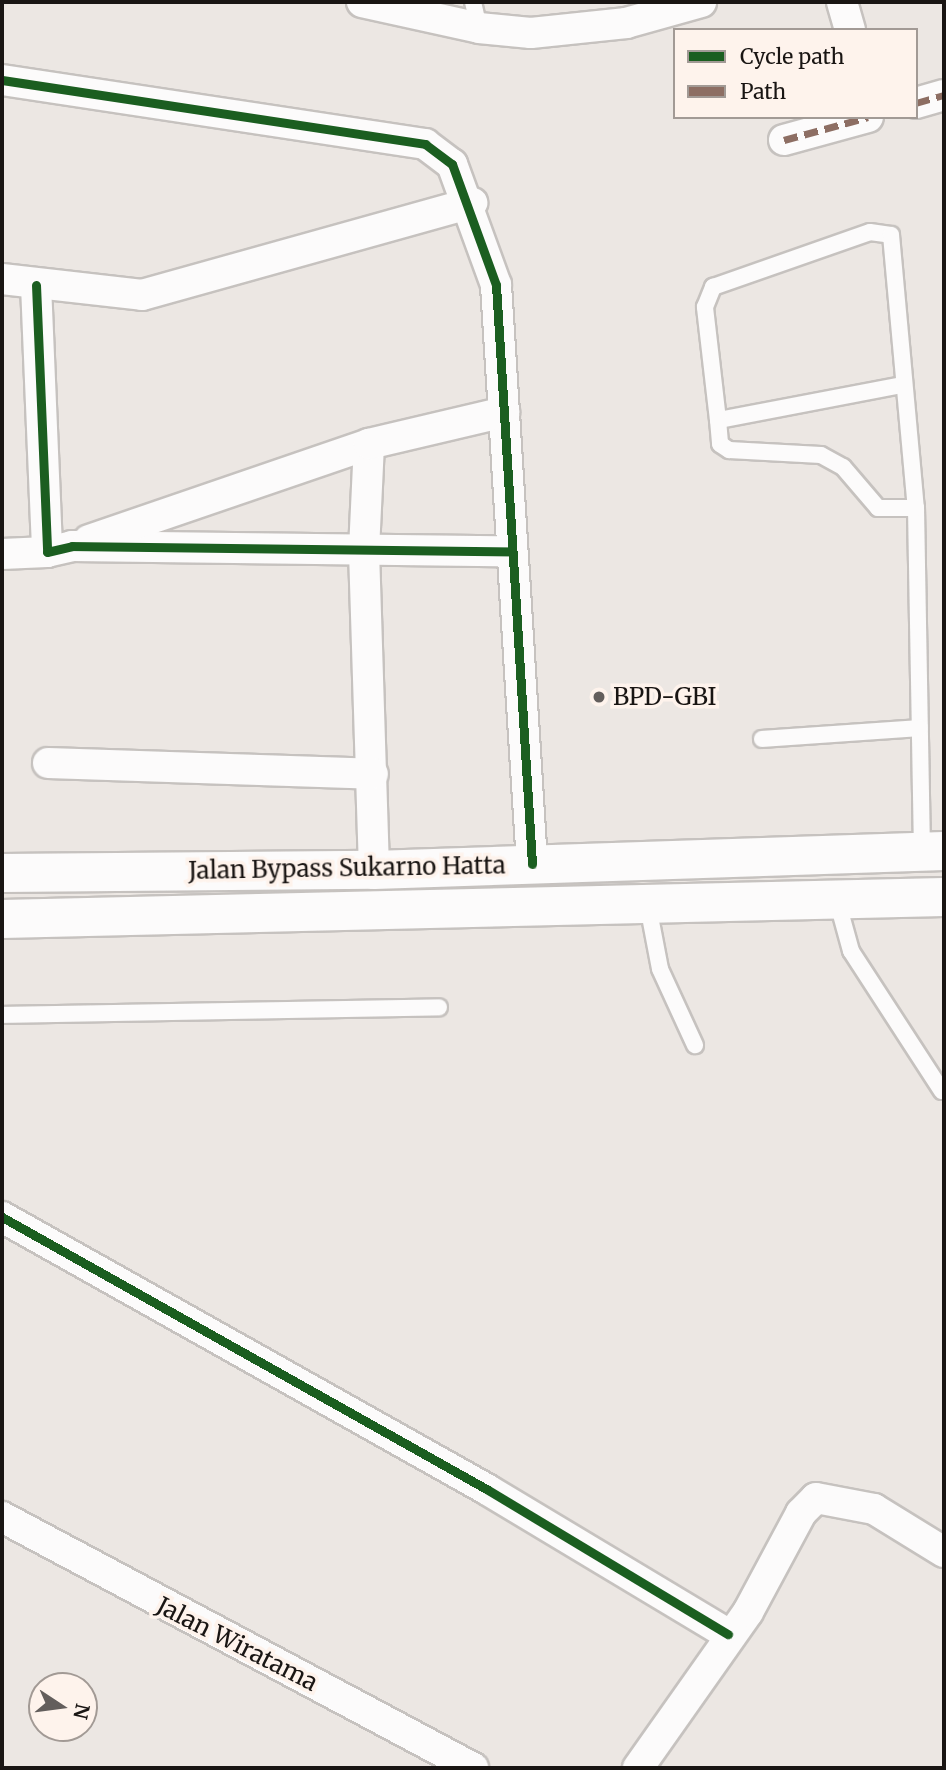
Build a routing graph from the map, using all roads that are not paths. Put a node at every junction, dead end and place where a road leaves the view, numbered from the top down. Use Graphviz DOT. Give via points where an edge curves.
graph roads {
  1 [pos="362,2"];
  2 [pos="701,2"];
  3 [pos="842,2"];
  4 [pos="623,12"];
  5 [pos="476,15"];
  6 [pos="849,28"];
  7 [pos="2,80"];
  8 [pos="944,95"];
  9 [pos="918,102"];
  10 [pos="861,119"];
  11 [pos="784,140"];
  12 [pos="471,203"];
  13 [pos="2,279"];
  14 [pos="36,285"];
  15 [pos="902,385"];
  16 [pos="504,412"];
  17 [pos="718,420"];
  18 [pos="369,444"];
  19 [pos="916,508"];
  20 [pos="60,549"];
  21 [pos="364,551"];
  22 [pos="510,551"];
  23 [pos="2,554"];
  24 [pos="920,728"];
  25 [pos="762,739"];
  26 [pos="48,763"];
  27 [pos="373,774"];
  28 [pos="933,851"];
  29 [pos="533,864"];
  30 [pos="374,870"];
  31 [pos="2,873"];
  32 [pos="944,897"];
  33 [pos="837,900"];
  34 [pos="648,906"];
  35 [pos="2,919"];
  36 [pos="439,1007"];
  37 [pos="2,1015"];
  38 [pos="695,1045"];
  39 [pos="942,1091"];
  40 [pos="2,1217"];
  41 [pos="2,1517"];
  42 [pos="944,1552"];
  43 [pos="729,1634"];
  44 [pos="473,1768"];
  45 [pos="638,1768"];
  1 -- 5 [label="street"];
  2 -- 4 [label="street"];
  3 -- 6 [label="street"];
  4 -- 5 [label="street" via="563,33"];
  7 -- 12 [label="street" via="425,144 452,164"];
  8 -- 9 [label="street"];
  10 -- 11 [label="street"];
  12 -- 14 [label="street" via="142,295"];
  12 -- 16 [label="street" via="496,285"];
  13 -- 14 [label="street"];
  14 -- 20 [label="street"];
  15 -- 17 [label="lane"];
  15 -- 17 [label="lane" via="891,235 882,230 713,287 705,307"];
  15 -- 19 [label="lane"];
  16 -- 18 [label="street"];
  16 -- 22 [label="street"];
  17 -- 19 [label="lane" via="720,444 729,450 821,455 843,467 878,508"];
  18 -- 20 [label="street"];
  18 -- 21 [label="street"];
  19 -- 24 [label="lane"];
  20 -- 21 [label="street"];
  20 -- 23 [label="street"];
  21 -- 22 [label="street"];
  21 -- 27 [label="street"];
  22 -- 29 [label="street"];
  24 -- 25 [label="lane"];
  24 -- 28 [label="lane"];
  26 -- 27 [label="street"];
  27 -- 30 [label="street"];
  28 -- 29 [label="highway, Jalan Bypass Sukarno Hatta"];
  29 -- 30 [label="highway, Jalan Bypass Sukarno Hatta"];
  30 -- 31 [label="highway, Jalan Bypass Sukarno Hatta"];
  32 -- 33 [label="highway, Jalan Bypass Sukarno Hatta"];
  33 -- 34 [label="highway, Jalan Bypass Sukarno Hatta"];
  33 -- 39 [label="lane" via="850,951"];
  34 -- 35 [label="highway, Jalan Bypass Sukarno Hatta"];
  34 -- 38 [label="lane" via="660,969"];
  36 -- 37 [label="lane"];
  40 -- 43 [label="street" via="488,1490"];
  41 -- 44 [label="street, Jalan Wiratama"];
  42 -- 43 [label="street" via="874,1509 816,1499"];
  43 -- 45 [label="street"];
}
